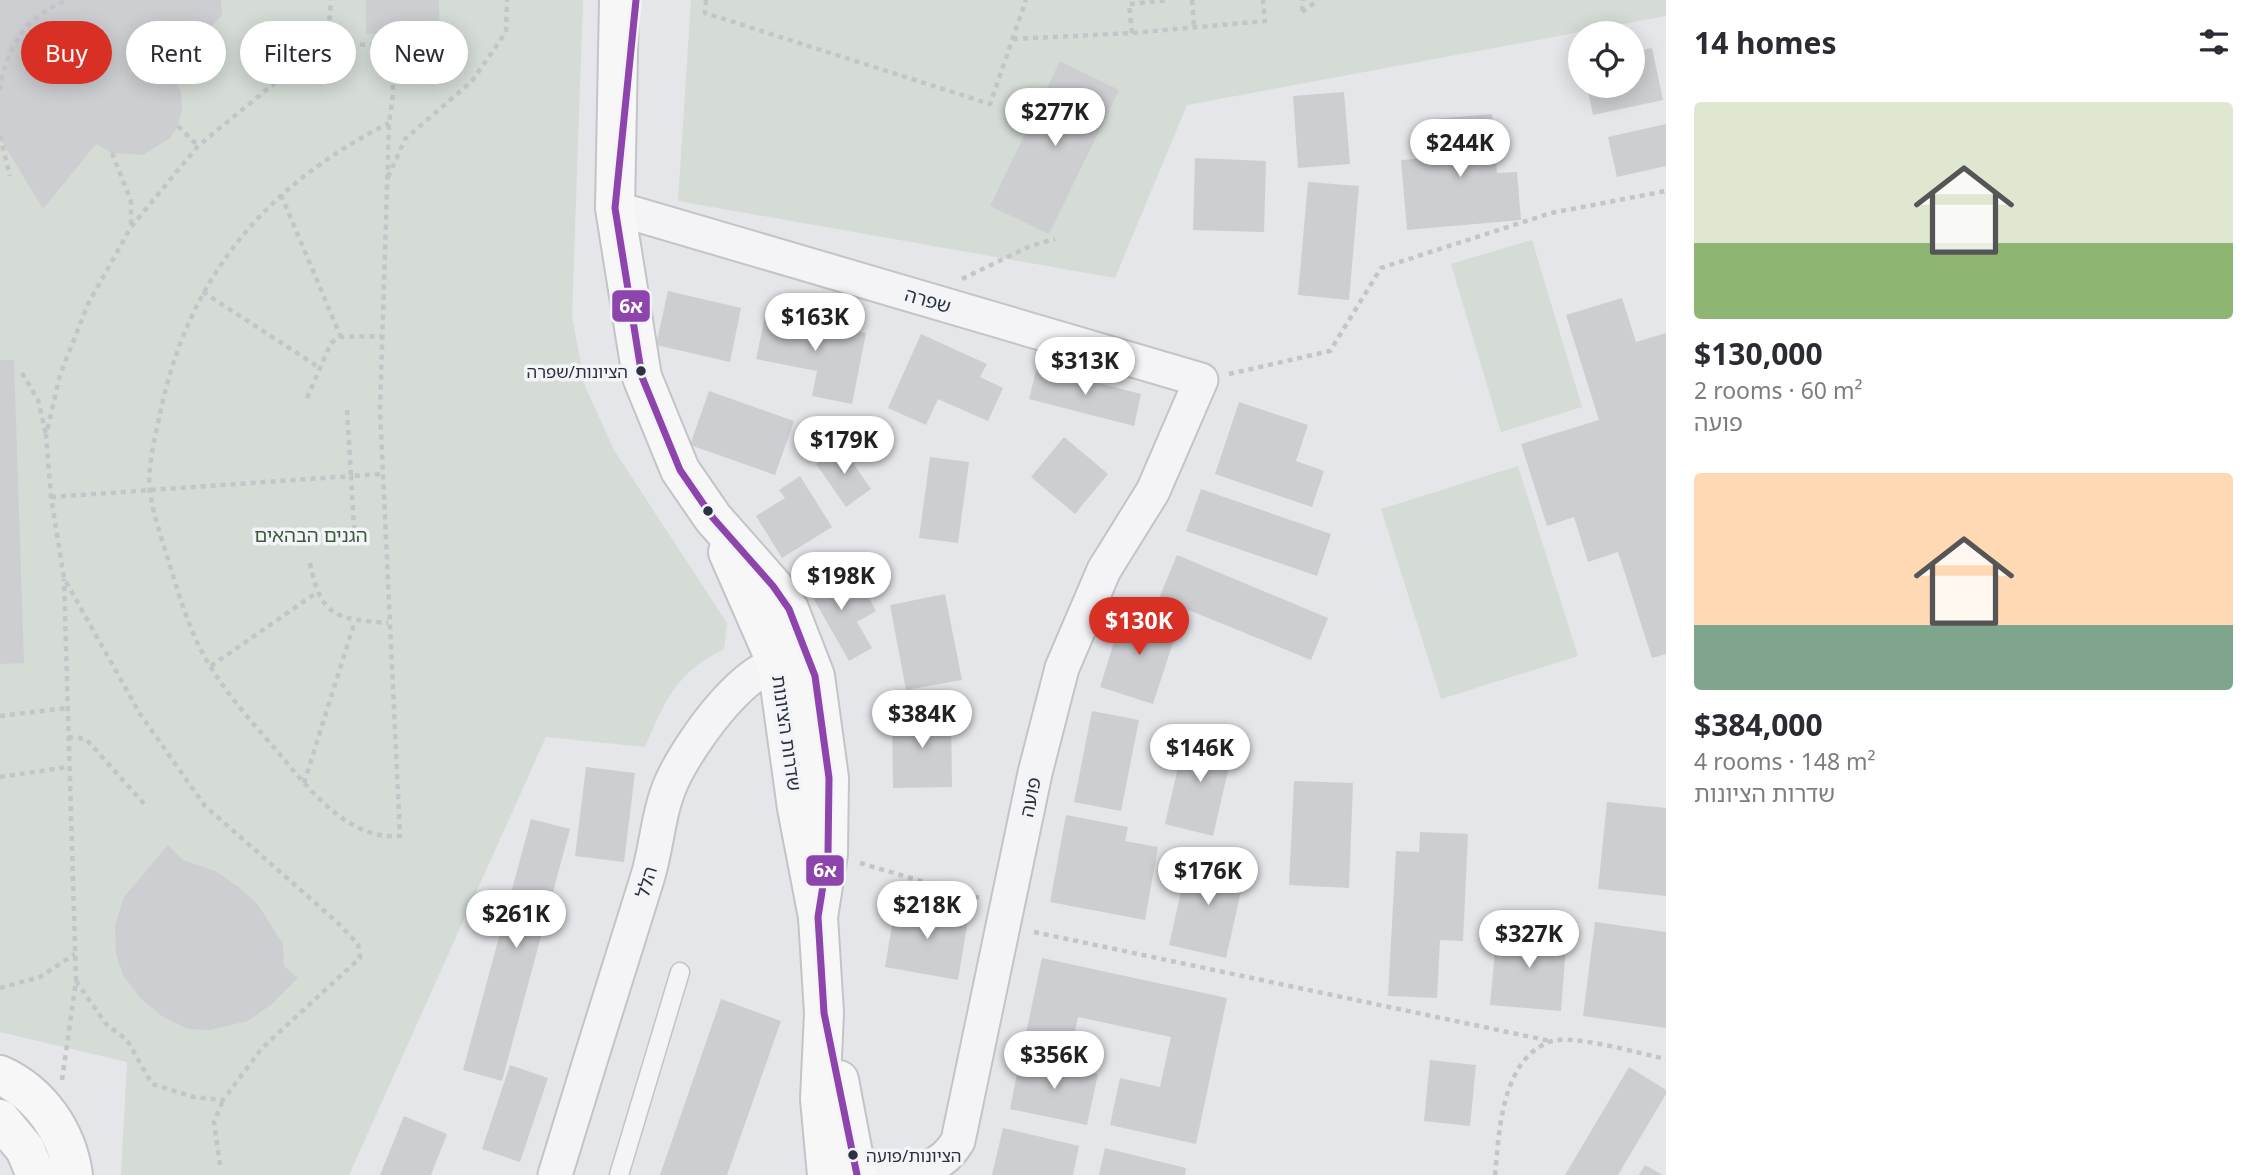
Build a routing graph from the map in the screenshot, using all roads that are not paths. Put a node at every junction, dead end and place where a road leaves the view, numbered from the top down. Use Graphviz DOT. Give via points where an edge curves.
graph roads {
  1 [pos="620,0"];
  2 [pos="636,0"];
  3 [pos="618,155"];
  4 [pos="615,208"];
  5 [pos="1201,380"];
  6 [pos="713,518"];
  7 [pos="777,664"];
  8 [pos="815,676"];
  9 [pos="818,917"];
  10 [pos="680,972"];
  11 [pos="824,1013"];
  12 [pos="0,1076"];
  13 [pos="0,1119"];
  14 [pos="36,1175"];
  15 [pos="73,1175"];
  16 [pos="555,1175"];
  17 [pos="618,1175"];
  18 [pos="827,1175"];
  19 [pos="857,1175"];
  20 [pos="870,1175"];
  1 -- 3 [label="street, שדרות הציונות"];
  2 -- 3 [label="street, שדרות הציונות"];
  3 -- 4 [label="street, שדרות הציונות"];
  4 -- 5 [label="street, שפרה"];
  4 -- 6 [label="street, שדרות הציונות" via="642,377 671,453"];
  5 -- 20 [label="street, פועה" via="1153,491 1104,570 1062,668 1035,773 958,1141 953,1152 926,1172"];
  6 -- 7 [label="street, שדרות הציונות"];
  6 -- 8 [label="street, שדרות הציונות" via="789,609"];
  7 -- 8 [label="street" via="799,664"];
  7 -- 9 [label="street, שדרות הציונות"];
  7 -- 16 [label="street, הלל" via="733,694 700,732 671,782 651,865"];
  8 -- 9 [label="street, שדרות הציונות" via="829,778 828,854"];
  9 -- 11 [label="street, שדרות הציונות"];
  10 -- 17 [label="lane"];
  11 -- 18 [label="street, שדרות הציונות" via="820,1099"];
  11 -- 19 [label="street, שדרות הציונות"];
  12 -- 15 [label="street" via="31,1094 55,1122 71,1157"];
  13 -- 14 [label="street" via="25,1149"];
}
